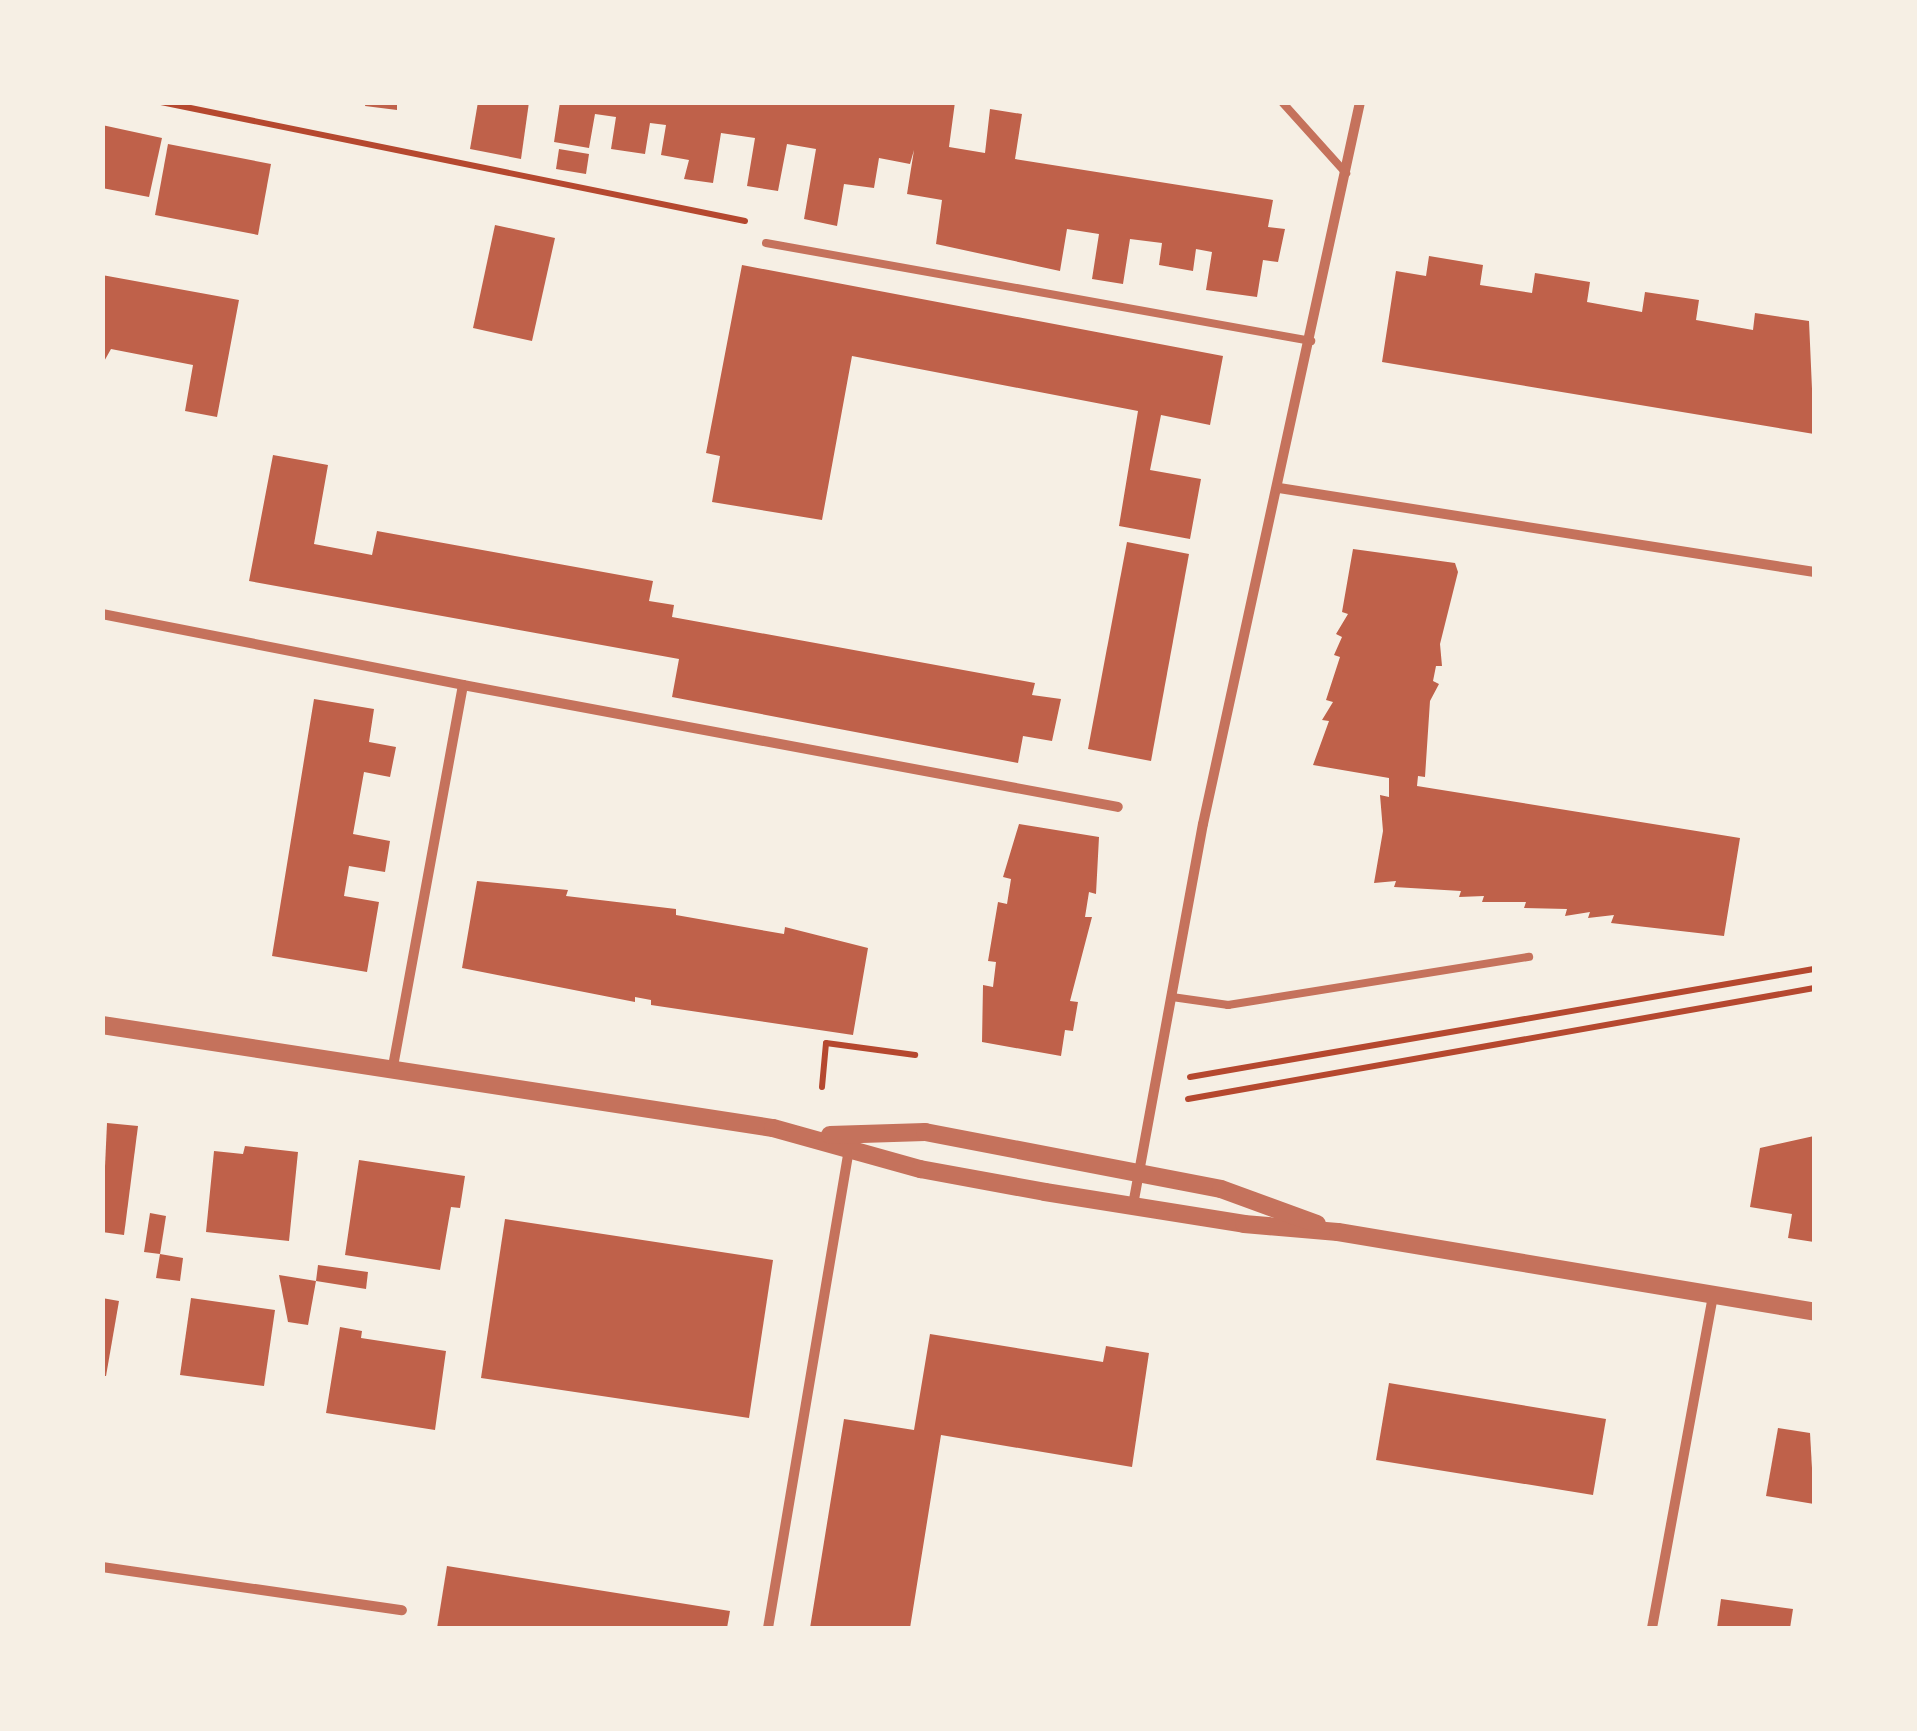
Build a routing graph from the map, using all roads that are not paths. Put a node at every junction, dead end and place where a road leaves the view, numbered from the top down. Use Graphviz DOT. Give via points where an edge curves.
graph roads {
  1 [pos="1282,102"];
  2 [pos="1360,102"];
  3 [pos="1347,173"];
  4 [pos="766,243"];
  5 [pos="1311,341"];
  6 [pos="1279,488"];
  7 [pos="1814,572"];
  8 [pos="102,614"];
  9 [pos="463,684"];
  10 [pos="1118,807"];
  11 [pos="1529,956"];
  12 [pos="1172,997"];
  13 [pos="102,1026"];
  14 [pos="392,1073"];
  15 [pos="814,1136"];
  16 [pos="849,1148"];
  17 [pos="1140,1172"];
  18 [pos="1133,1205"];
  19 [pos="1338,1232"];
  20 [pos="1713,1296"];
  21 [pos="1814,1312"];
  22 [pos="102,1567"];
  23 [pos="402,1610"];
  24 [pos="768,1628"];
  25 [pos="1652,1628"];
  1 -- 3 [label="lane"];
  2 -- 3 [label="street"];
  3 -- 5 [label="street"];
  4 -- 5 [label="lane"];
  5 -- 6 [label="street"];
  6 -- 7 [label="street"];
  6 -- 12 [label="street" via="1203,824"];
  8 -- 9 [label="street"];
  9 -- 10 [label="street"];
  9 -- 14 [label="street"];
  11 -- 12 [label="lane" via="1228,1005"];
  12 -- 17 [label="street"];
  13 -- 14 [label="street"];
  14 -- 15 [label="street"];
  15 -- 16 [label="street"];
  15 -- 17 [label="street" via="924,1132"];
  16 -- 18 [label="street" via="920,1170"];
  16 -- 24 [label="street"];
  17 -- 18 [label="street"];
  17 -- 19 [label="street" via="1248,1197"];
  18 -- 19 [label="street"];
  19 -- 20 [label="street"];
  20 -- 21 [label="street"];
  20 -- 25 [label="street"];
  22 -- 23 [label="street"];
}
